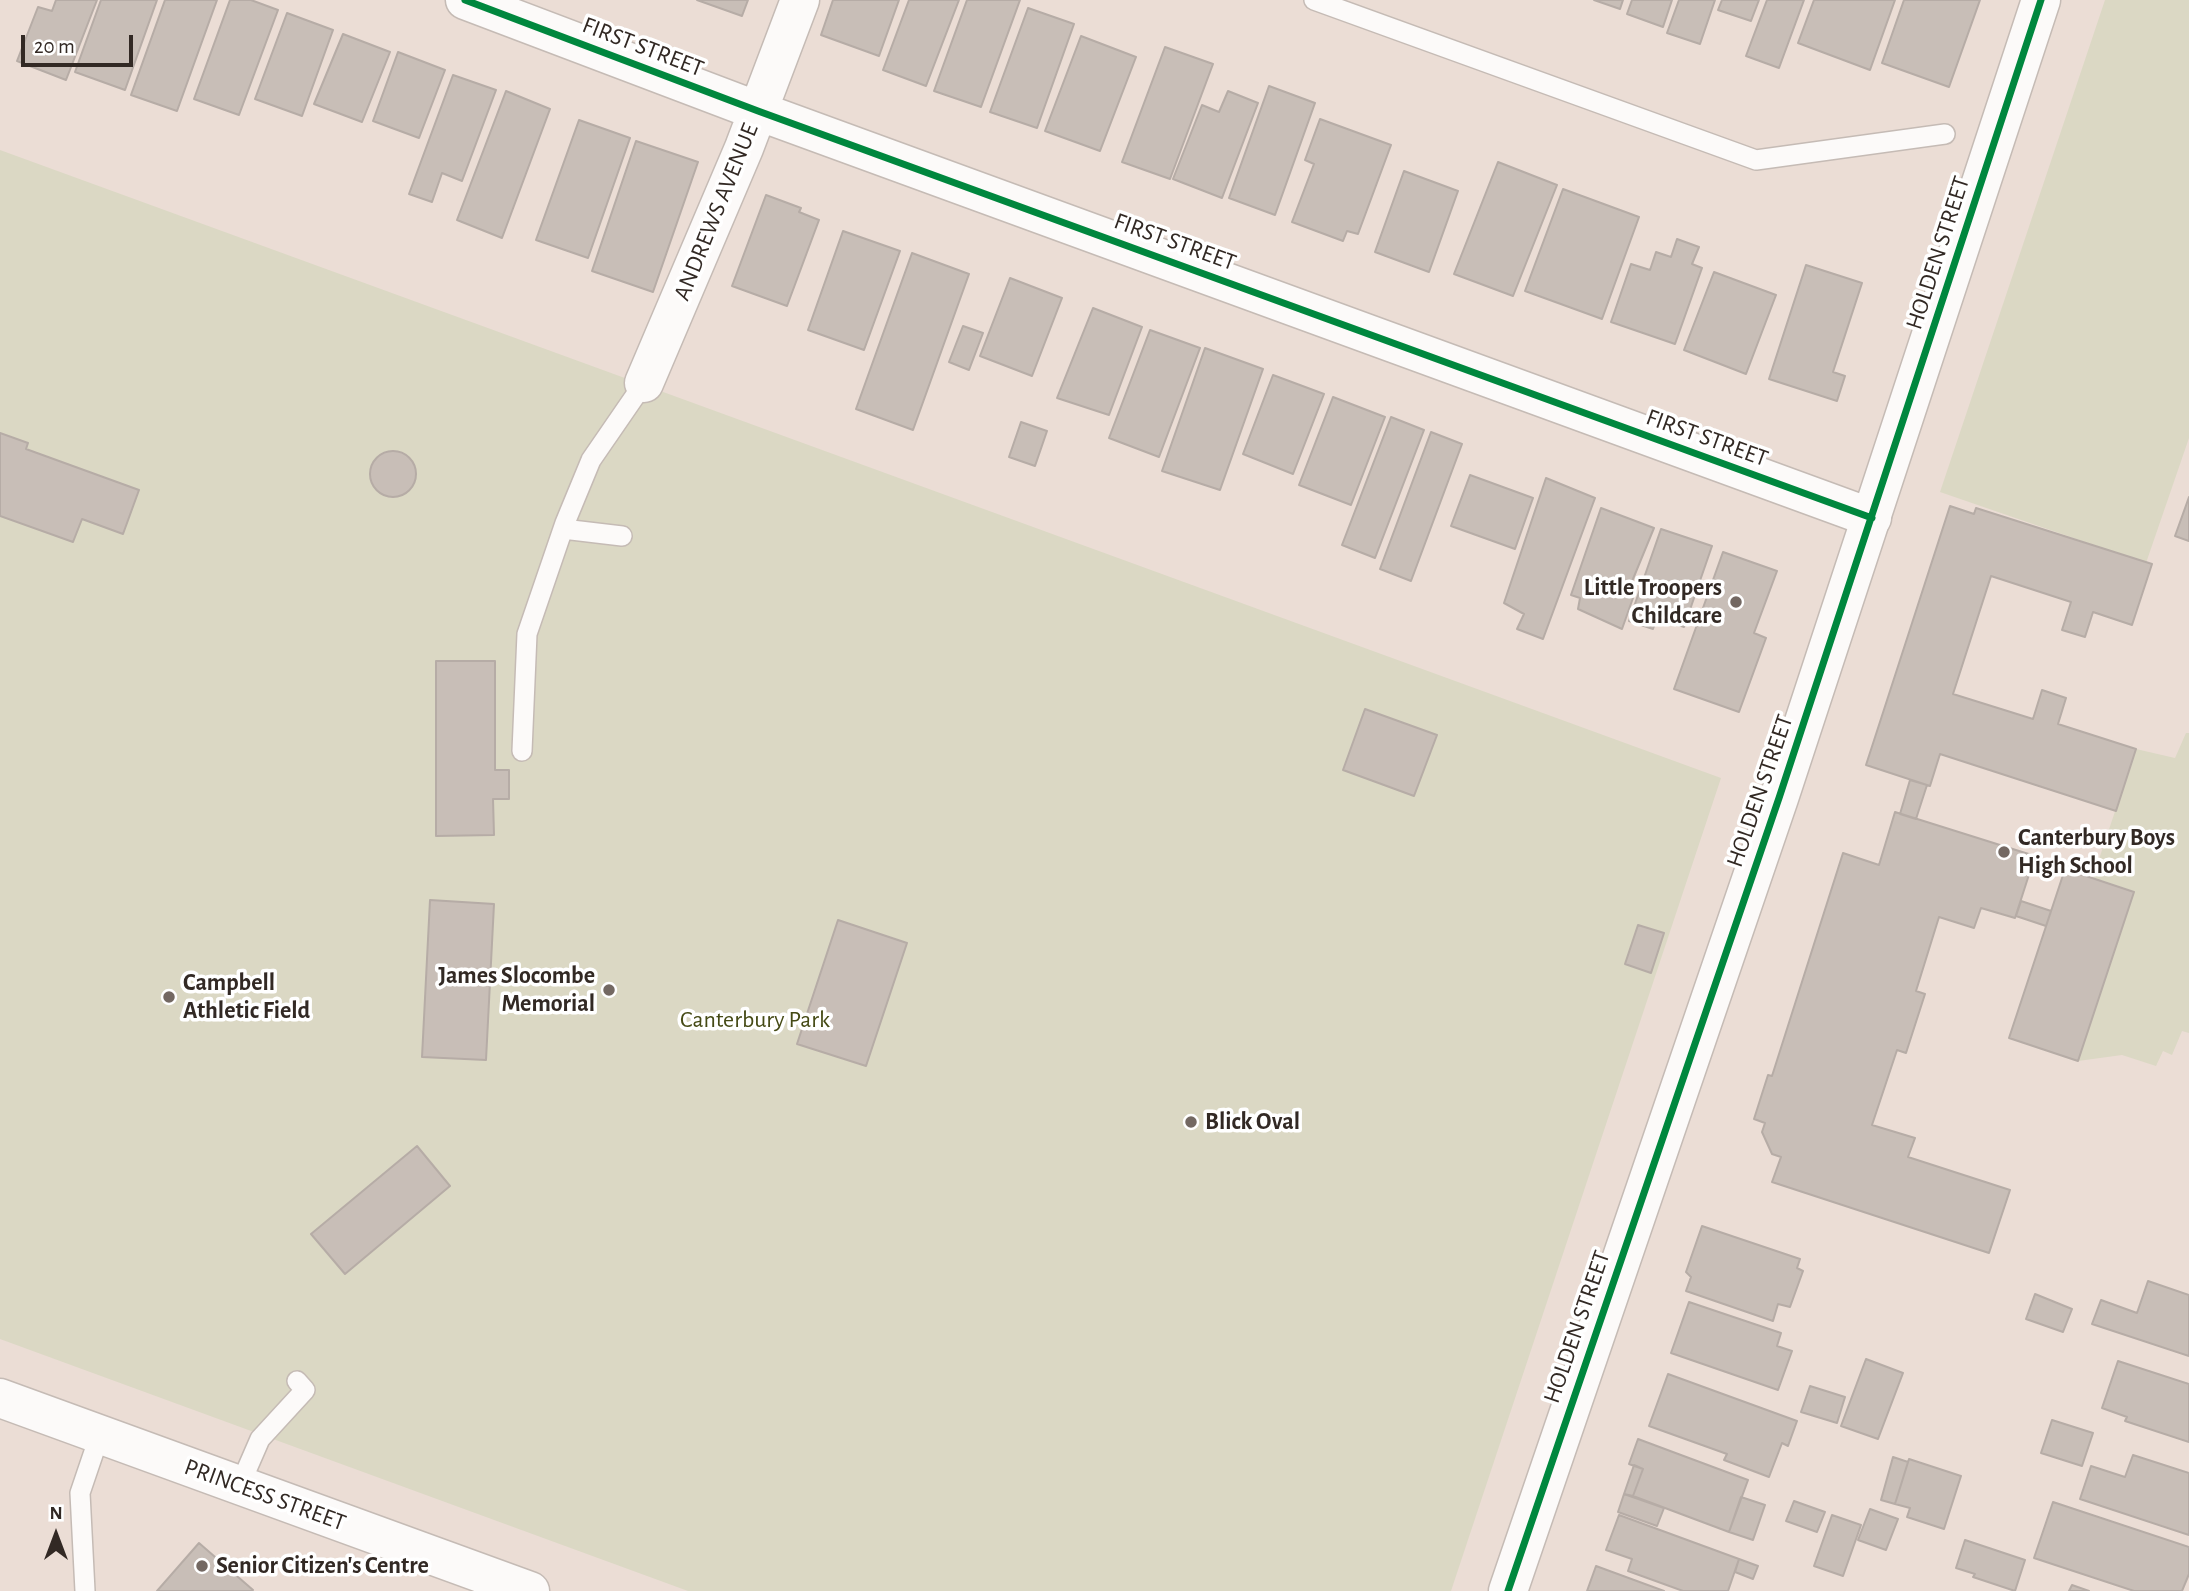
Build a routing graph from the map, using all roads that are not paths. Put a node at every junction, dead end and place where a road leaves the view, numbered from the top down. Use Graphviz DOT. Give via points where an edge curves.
graph roads {
  1 [pos="465,0"];
  2 [pos="800,0"];
  3 [pos="1314,0"];
  4 [pos="2041,0"];
  5 [pos="758,111"];
  6 [pos="1945,134"];
  7 [pos="644,383"];
  8 [pos="1872,518"];
  9 [pos="563,529"];
  10 [pos="622,536"];
  11 [pos="522,751"];
  12 [pos="297,1381"];
  13 [pos="0,1398"];
  14 [pos="100,1434"];
  15 [pos="240,1485"];
  16 [pos="85,1591"];
  17 [pos="530,1591"];
  18 [pos="1507,1591"];
  1 -- 5 [label="street, FIRST STREET"];
  2 -- 5 [label="street, ANDREWS AVENUE"];
  3 -- 6 [label="lane" via="1756,160"];
  4 -- 8 [label="street, HOLDEN STREET"];
  5 -- 7 [label="street, ANDREWS AVENUE"];
  5 -- 8 [label="street, FIRST STREET"];
  7 -- 9 [label="lane" via="591,460"];
  8 -- 18 [label="street, HOLDEN STREET"];
  9 -- 10 [label="lane"];
  9 -- 11 [label="lane" via="527,634"];
  12 -- 15 [label="lane" via="305,1391 260,1439"];
  13 -- 14 [label="street, PRINCESS STREET"];
  14 -- 15 [label="street, PRINCESS STREET"];
  14 -- 16 [label="lane" via="80,1493"];
  15 -- 17 [label="street, PRINCESS STREET"];
}
